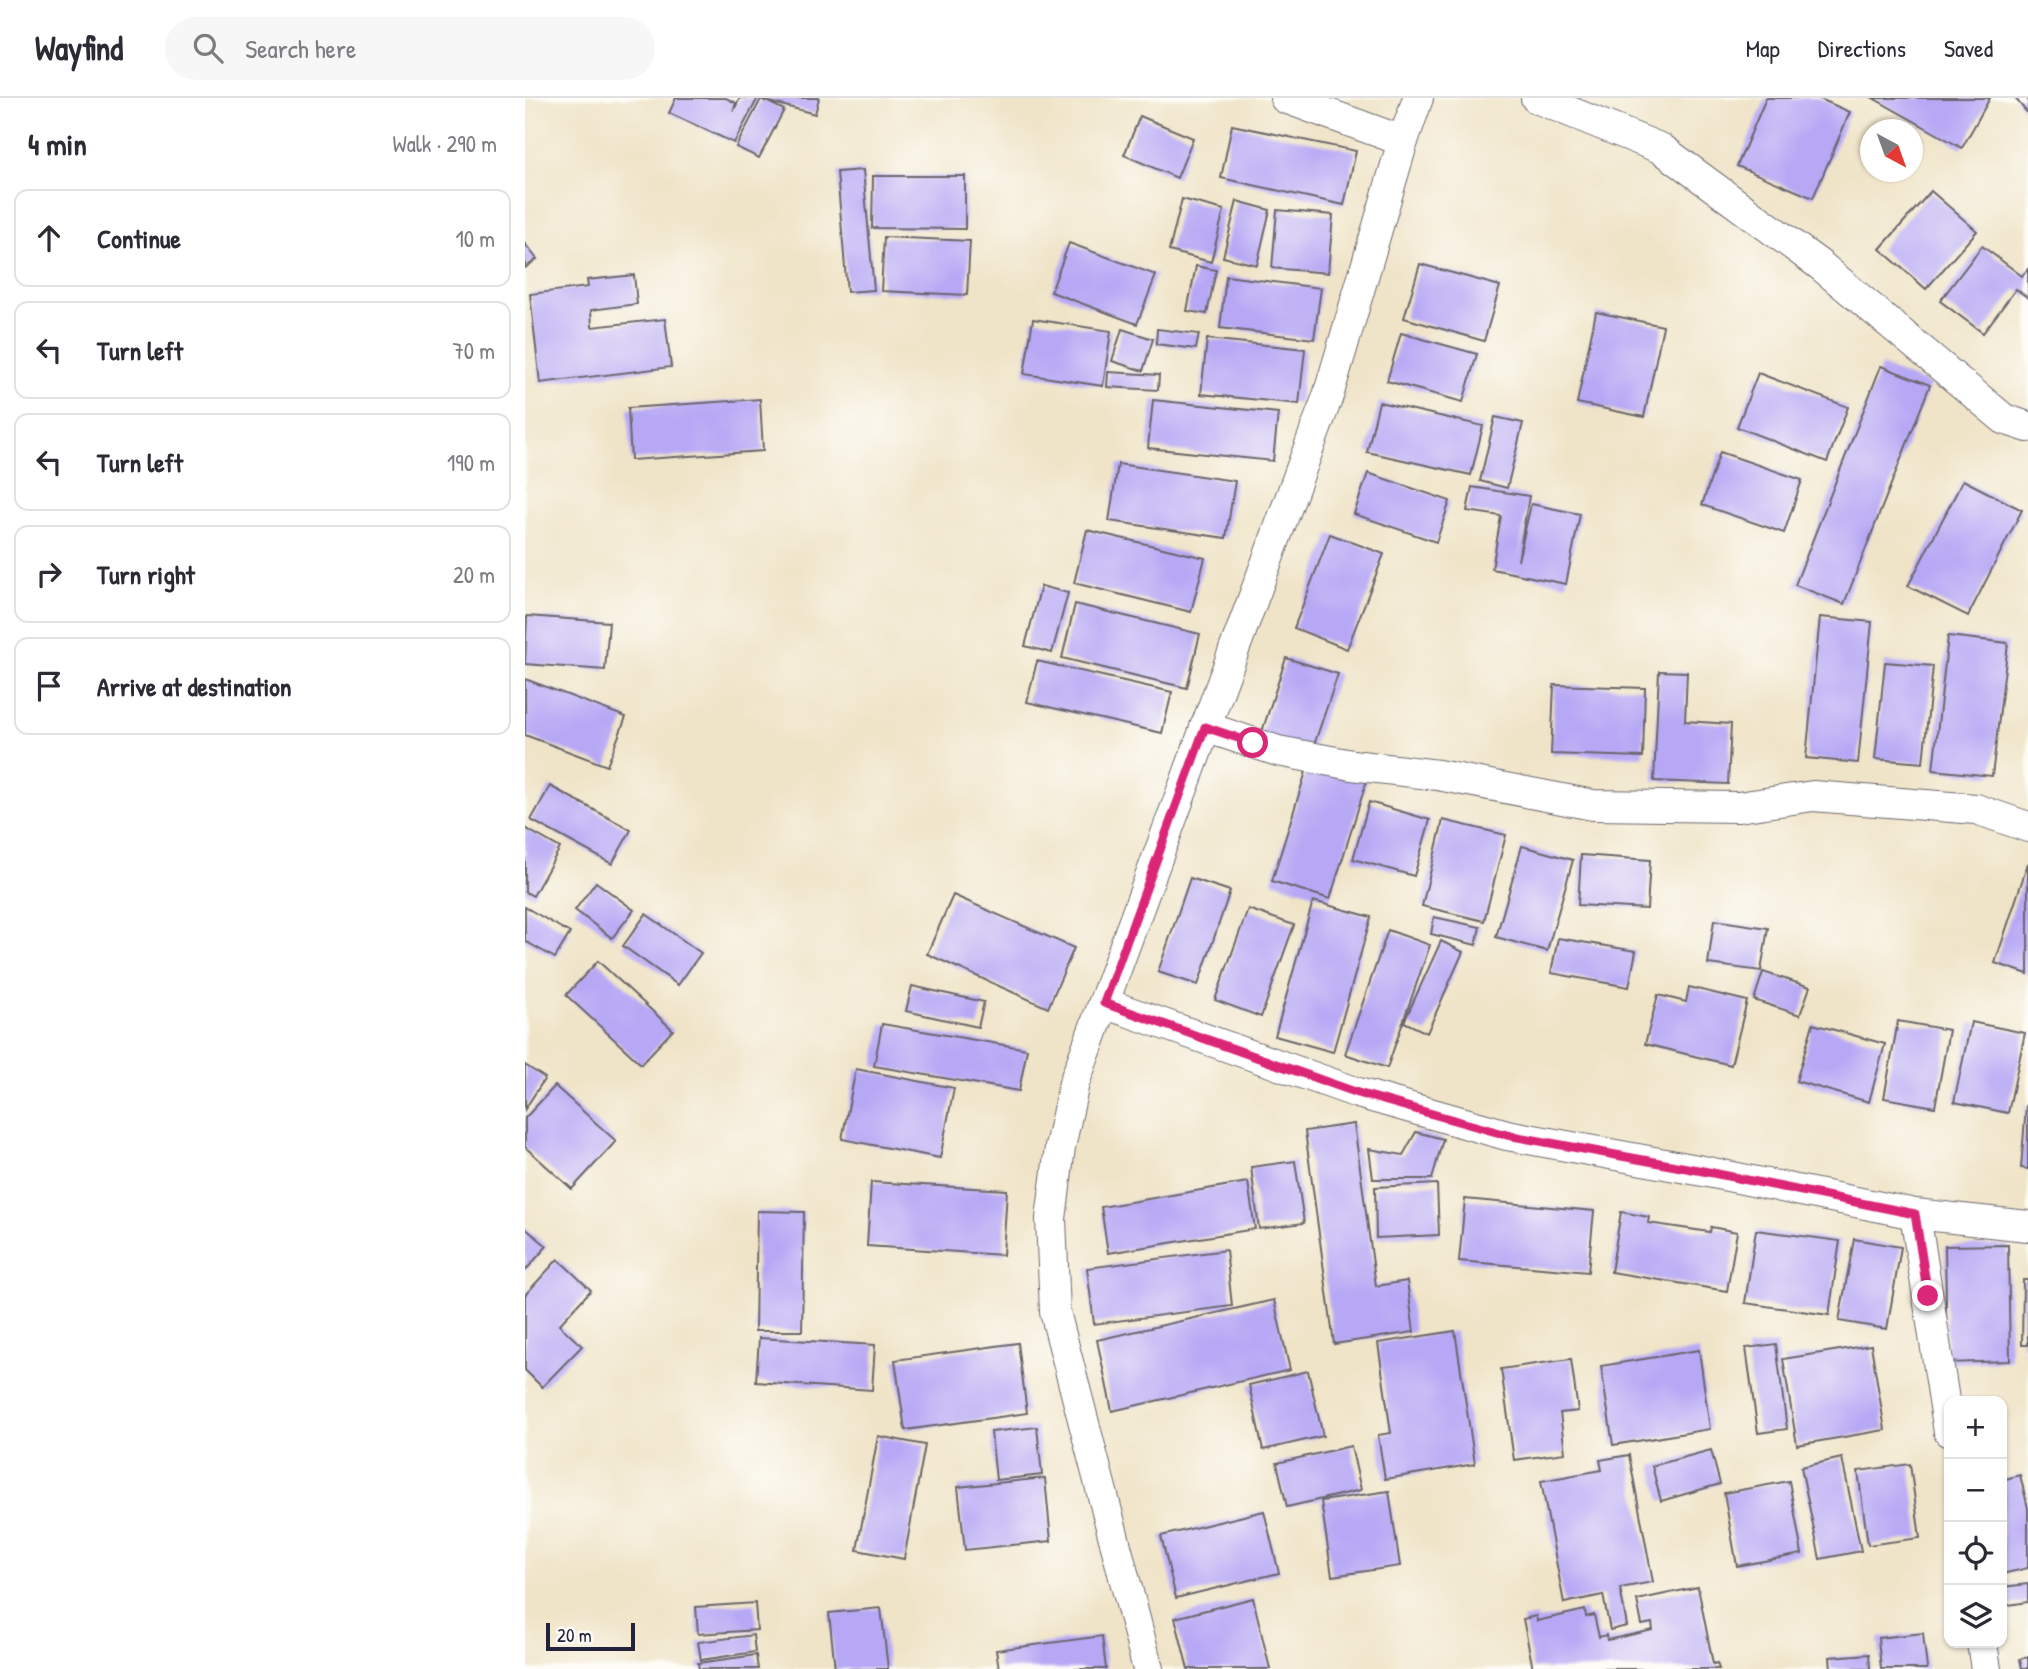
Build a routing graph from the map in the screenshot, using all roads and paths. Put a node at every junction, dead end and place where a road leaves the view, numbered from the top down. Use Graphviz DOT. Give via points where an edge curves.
graph roads {
  1 [pos="1285,98"];
  2 [pos="1418,98"];
  3 [pos="1536,98"];
  4 [pos="1403,141"];
  5 [pos="2028,427"];
  6 [pos="1205,727"];
  7 [pos="2028,827"];
  8 [pos="1104,1003"];
  9 [pos="1915,1214"];
  10 [pos="2028,1226"];
  11 [pos="1944,1400"];
  12 [pos="1983,1648"];
  13 [pos="1148,1669"];
  14 [pos="1986,1669"];
  1 -- 4 [label="street"];
  2 -- 4 [label="street"];
  3 -- 5 [label="street" via="1662,149 1820,265 2004,419"];
  4 -- 6 [label="street" via="1328,396"];
  6 -- 7 [label="street" via="1278,751 1593,805 1738,807 1813,796 1976,809"];
  6 -- 8 [label="street"];
  8 -- 9 [label="street" via="1358,1093 1507,1135"];
  8 -- 13 [label="street" via="1074,1083 1060,1147 1051,1219 1055,1312"];
  9 -- 10 [label="street"];
  9 -- 11 [label="street"];
  12 -- 14 [label="street"];
}
